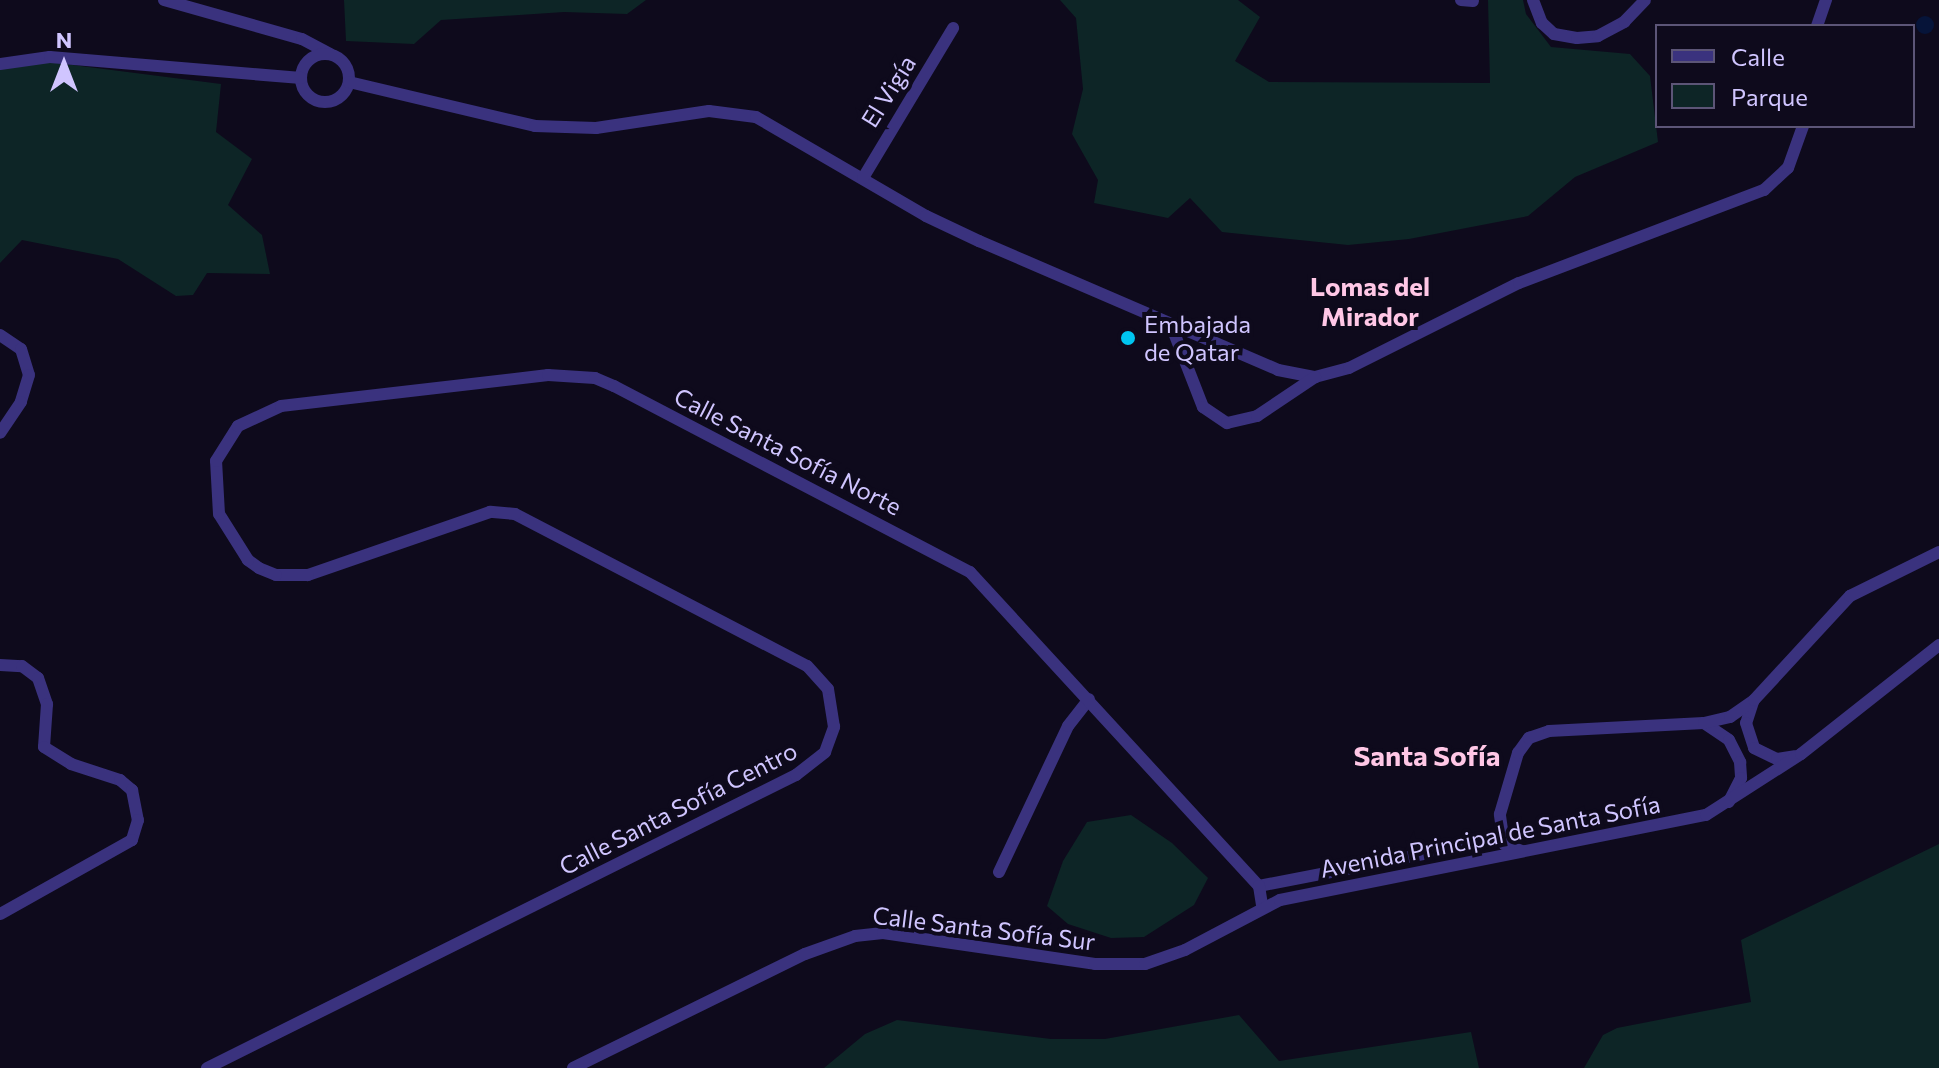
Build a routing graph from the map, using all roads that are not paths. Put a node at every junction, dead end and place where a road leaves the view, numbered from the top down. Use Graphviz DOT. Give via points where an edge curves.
graph roads {
  1 [pos="164,0"];
  2 [pos="1461,0"];
  3 [pos="1533,0"];
  4 [pos="1645,0"];
  5 [pos="1826,0"];
  6 [pos="1473,1"];
  7 [pos="1818,24"];
  8 [pos="953,28"];
  9 [pos="330,54"];
  10 [pos="0,64"];
  11 [pos="301,78"];
  12 [pos="349,82"];
  13 [pos="1802,128"];
  14 [pos="863,178"];
  15 [pos="1171,325"];
  16 [pos="0,335"];
  17 [pos="1315,377"];
  18 [pos="0,433"];
  19 [pos="219,514"];
  20 [pos="1939,552"];
  21 [pos="1939,645"];
  22 [pos="0,665"];
  23 [pos="1089,699"];
  24 [pos="1754,700"];
  25 [pos="1704,723"];
  26 [pos="1801,754"];
  27 [pos="1725,808"];
  28 [pos="1499,834"];
  29 [pos="1530,852"];
  30 [pos="999,872"];
  31 [pos="1259,886"];
  32 [pos="1262,906"];
  33 [pos="0,914"];
  34 [pos="207,1068"];
  35 [pos="573,1068"];
  1 -- 9 [label="street" via="302,39"];
  2 -- 6 [label="street"];
  3 -- 4 [label="street" via="1548,29 1577,38 1598,36 1624,22"];
  5 -- 7 [label="street"];
  8 -- 14 [label="street, El Vigía"];
  9 -- 11 [label="street" via="310,59"];
  9 -- 12 [label="street" via="343,62"];
  10 -- 11 [label="street" via="50,57"];
  11 -- 12 [label="street" via="306,93 319,102 335,100"];
  12 -- 14 [label="street" via="556,128 741,112 768,121"];
  13 -- 17 [label="street" via="1788,168 1764,190 1519,283 1349,368"];
  14 -- 15 [label="street" via="926,216"];
  15 -- 17 [label="street" via="1278,370"];
  15 -- 17 [label="street" via="1203,407 1227,423 1257,416"];
  16 -- 18 [label="street" via="21,349 29,375 21,402"];
  19 -- 23 [label="street, Calle Santa Sofía Norte" via="216,461 230,436 251,416 327,400 548,375 595,378 970,572"];
  19 -- 34 [label="street, Calle Santa Sofía Centro" via="248,560 276,575 294,576 490,512 515,514 807,666 828,689 835,713 825,752 796,775"];
  20 -- 24 [label="street, Avenida Principal de Santa Sofía" via="1850,596"];
  21 -- 26 [label="street, Avenida Principal de Santa Sofía"];
  22 -- 33 [label="street" via="22,666 38,678 47,704 44,747 71,764 120,780 132,790 138,820 132,840"];
  23 -- 30 [label="street" via="1068,726"];
  23 -- 31 [label="street, Calle Santa Sofía Norte"];
  24 -- 25 [label="street, Avenida Principal de Santa Sofía" via="1730,717"];
  24 -- 26 [label="street" via="1746,716 1754,748 1777,759"];
  25 -- 27 [label="street" via="1729,740 1740,762 1741,778"];
  25 -- 28 [label="street, Avenida Principal de Santa Sofía" via="1566,729 1529,738 1508,785"];
  26 -- 27 [label="street, Avenida Principal de Santa Sofía"];
  27 -- 29 [label="street, Avenida Principal de Santa Sofía"];
  28 -- 29 [label="street" via="1507,848"];
  28 -- 31 [label="street, Avenida Principal de Santa Sofía" via="1485,842"];
  29 -- 32 [label="street, Avenida Principal de Santa Sofía"];
  31 -- 32 [label="street"];
  32 -- 35 [label="street, Calle Santa Sofía Sur" via="1185,950 1125,965 883,933 842,939"];
}
